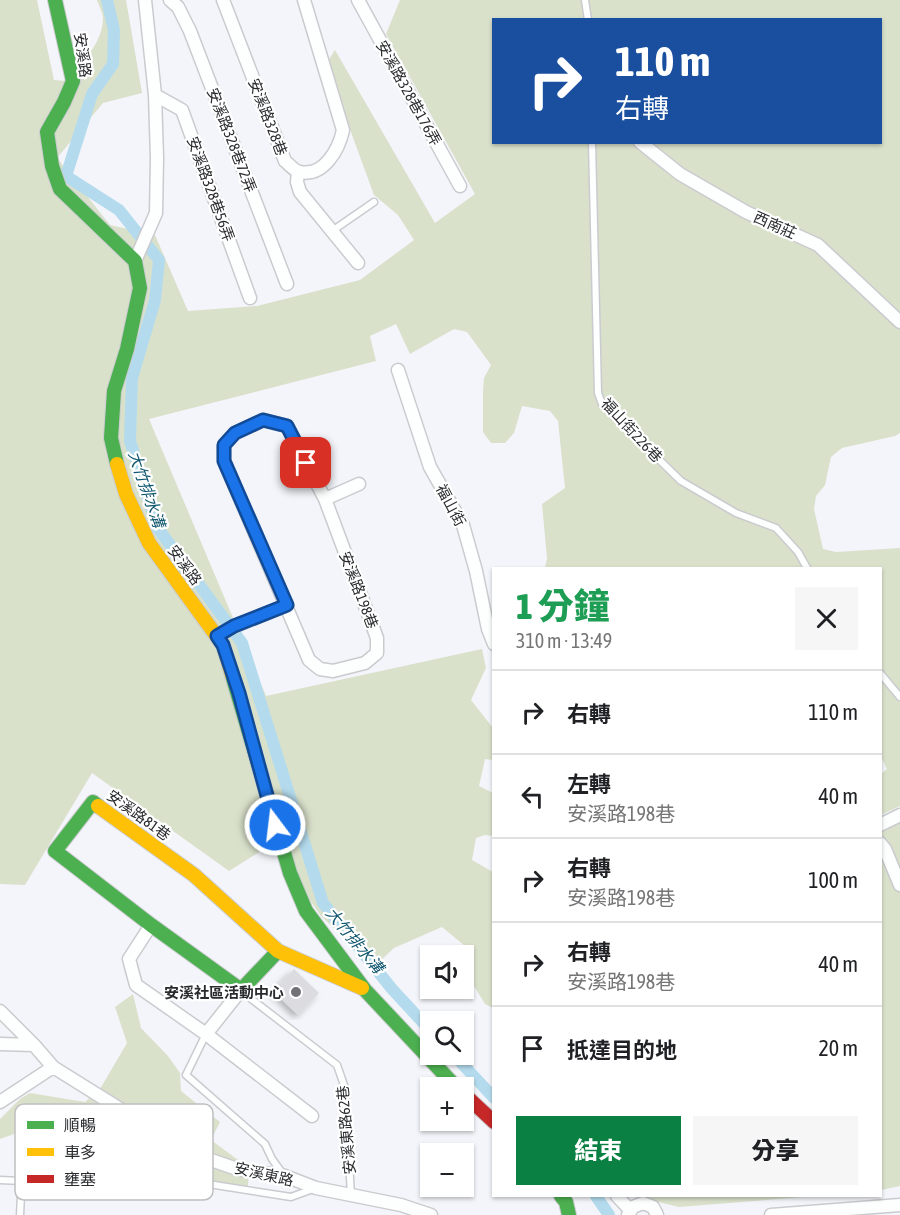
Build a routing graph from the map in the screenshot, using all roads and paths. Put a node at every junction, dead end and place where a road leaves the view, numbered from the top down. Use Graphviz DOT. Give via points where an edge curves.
graph roads {
  1 [pos="55,0"];
  2 [pos="145,0"];
  3 [pos="170,0"];
  4 [pos="223,0"];
  5 [pos="304,0"];
  6 [pos="358,0"];
  7 [pos="585,0"];
  8 [pos="588,18"];
  9 [pos="155,95"];
  10 [pos="592,144"];
  11 [pos="642,144"];
  12 [pos="298,172"];
  13 [pos="459,186"];
  14 [pos="374,202"];
  15 [pos="332,231"];
  16 [pos="135,261"];
  17 [pos="358,263"];
  18 [pos="287,284"];
  19 [pos="250,298"];
  20 [pos="900,322"];
  21 [pos="398,370"];
  22 [pos="359,484"];
  23 [pos="325,499"];
  24 [pos="806,567"];
  25 [pos="287,605"];
  26 [pos="225,632"];
  27 [pos="492,639"];
  28 [pos="882,675"];
  29 [pos="900,697"];
  30 [pos="900,815"];
  31 [pos="882,824"];
  32 [pos="882,845"];
  33 [pos="900,885"];
  34 [pos="151,926"];
  35 [pos="278,951"];
  36 [pos="241,990"];
  37 [pos="365,990"];
  38 [pos="0,1011"];
  39 [pos="206,1034"];
  40 [pos="0,1044"];
  41 [pos="34,1045"];
  42 [pos="337,1065"];
  43 [pos="53,1067"];
  44 [pos="447,1077"];
  45 [pos="0,1102"];
  46 [pos="474,1103"];
  47 [pos="112,1104"];
  48 [pos="312,1116"];
  49 [pos="492,1120"];
  50 [pos="213,1161"];
  51 [pos="285,1176"];
  52 [pos="0,1180"];
  53 [pos="15,1181"];
  54 [pos="213,1185"];
  55 [pos="316,1188"];
  56 [pos="351,1196"];
  57 [pos="618,1197"];
  58 [pos="21,1200"];
  59 [pos="900,1205"];
  60 [pos="629,1213"];
  61 [pos="20,1215"];
  62 [pos="431,1215"];
  63 [pos="657,1215"];
  64 [pos="771,1215"];
  1 -- 16 [label="street, 安溪路" via="73,81 47,132 52,166 60,189"];
  2 -- 9 [label="street"];
  3 -- 18 [label="street, 安溪路328巷72弄" via="190,31"];
  4 -- 12 [label="street, 安溪路328巷" via="285,160"];
  5 -- 12 [label="street, 安溪路328巷" via="343,130 340,146 331,158 320,168"];
  6 -- 13 [label="street, 安溪路328巷176弄"];
  7 -- 8 [label="lane"];
  9 -- 16 [label="street" via="156,213"];
  9 -- 19 [label="street, 安溪路328巷56弄" via="182,110"];
  10 -- 24 [label="lane, 福山街226巷" via="598,393 602,404 681,481 736,513 776,528"];
  11 -- 20 [label="street, 西南莊" via="680,174 746,212 818,245"];
  12 -- 15 [label="street" via="300,192"];
  14 -- 15 [label="lane"];
  15 -- 17 [label="street"];
  16 -- 26 [label="street, 安溪路" via="140,288 114,391 113,452 126,494 149,543"];
  21 -- 27 [label="street, 福山街" via="430,467 463,525"];
  22 -- 23 [label="street"];
  23 -- 25 [label="street, 安溪路198巷" via="377,638 377,653 365,663 333,671 320,669 309,660"];
  23 -- 25 [label="street, 安溪路198巷" via="287,426 263,420 235,433 224,445 224,461"];
  25 -- 26 [label="street"];
  26 -- 37 [label="street, 安溪路" via="223,645 290,873 306,911"];
  28 -- 29 [label="lane"];
  30 -- 31 [label="street"];
  32 -- 33 [label="street"];
  34 -- 35 [label="street, 安溪路81巷" via="55,851 93,802 194,875"];
  34 -- 36 [label="street, 安溪路81巷"];
  34 -- 39 [label="street" via="129,959 136,985"];
  35 -- 36 [label="street"];
  35 -- 37 [label="street, 安溪路81巷"];
  36 -- 39 [label="street"];
  36 -- 42 [label="lane, 安溪路81巷"];
  37 -- 44 [label="street, 安溪路"];
  38 -- 41 [label="street, 安溪東路"];
  39 -- 48 [label="street"];
  39 -- 51 [label="lane" via="186,1075 265,1144"];
  40 -- 41 [label="street"];
  41 -- 43 [label="street, 安溪東路"];
  42 -- 56 [label="lane, 安溪東路62巷" via="345,1088"];
  43 -- 45 [label="street"];
  43 -- 47 [label="street, 安溪東路"];
  46 -- 49 [label="street"];
  50 -- 51 [label="street, 安溪東路" via="237,1169"];
  51 -- 55 [label="street, 安溪東路"];
  52 -- 53 [label="lane"];
  54 -- 55 [label="lane" via="291,1197"];
  55 -- 56 [label="street, 安溪東路"];
  56 -- 62 [label="street, 安溪東路"];
  57 -- 60 [label="street"];
  58 -- 61 [label="lane"];
  59 -- 64 [label="street"];
  60 -- 63 [label="street" via="643,1203 653,1207"];
}
